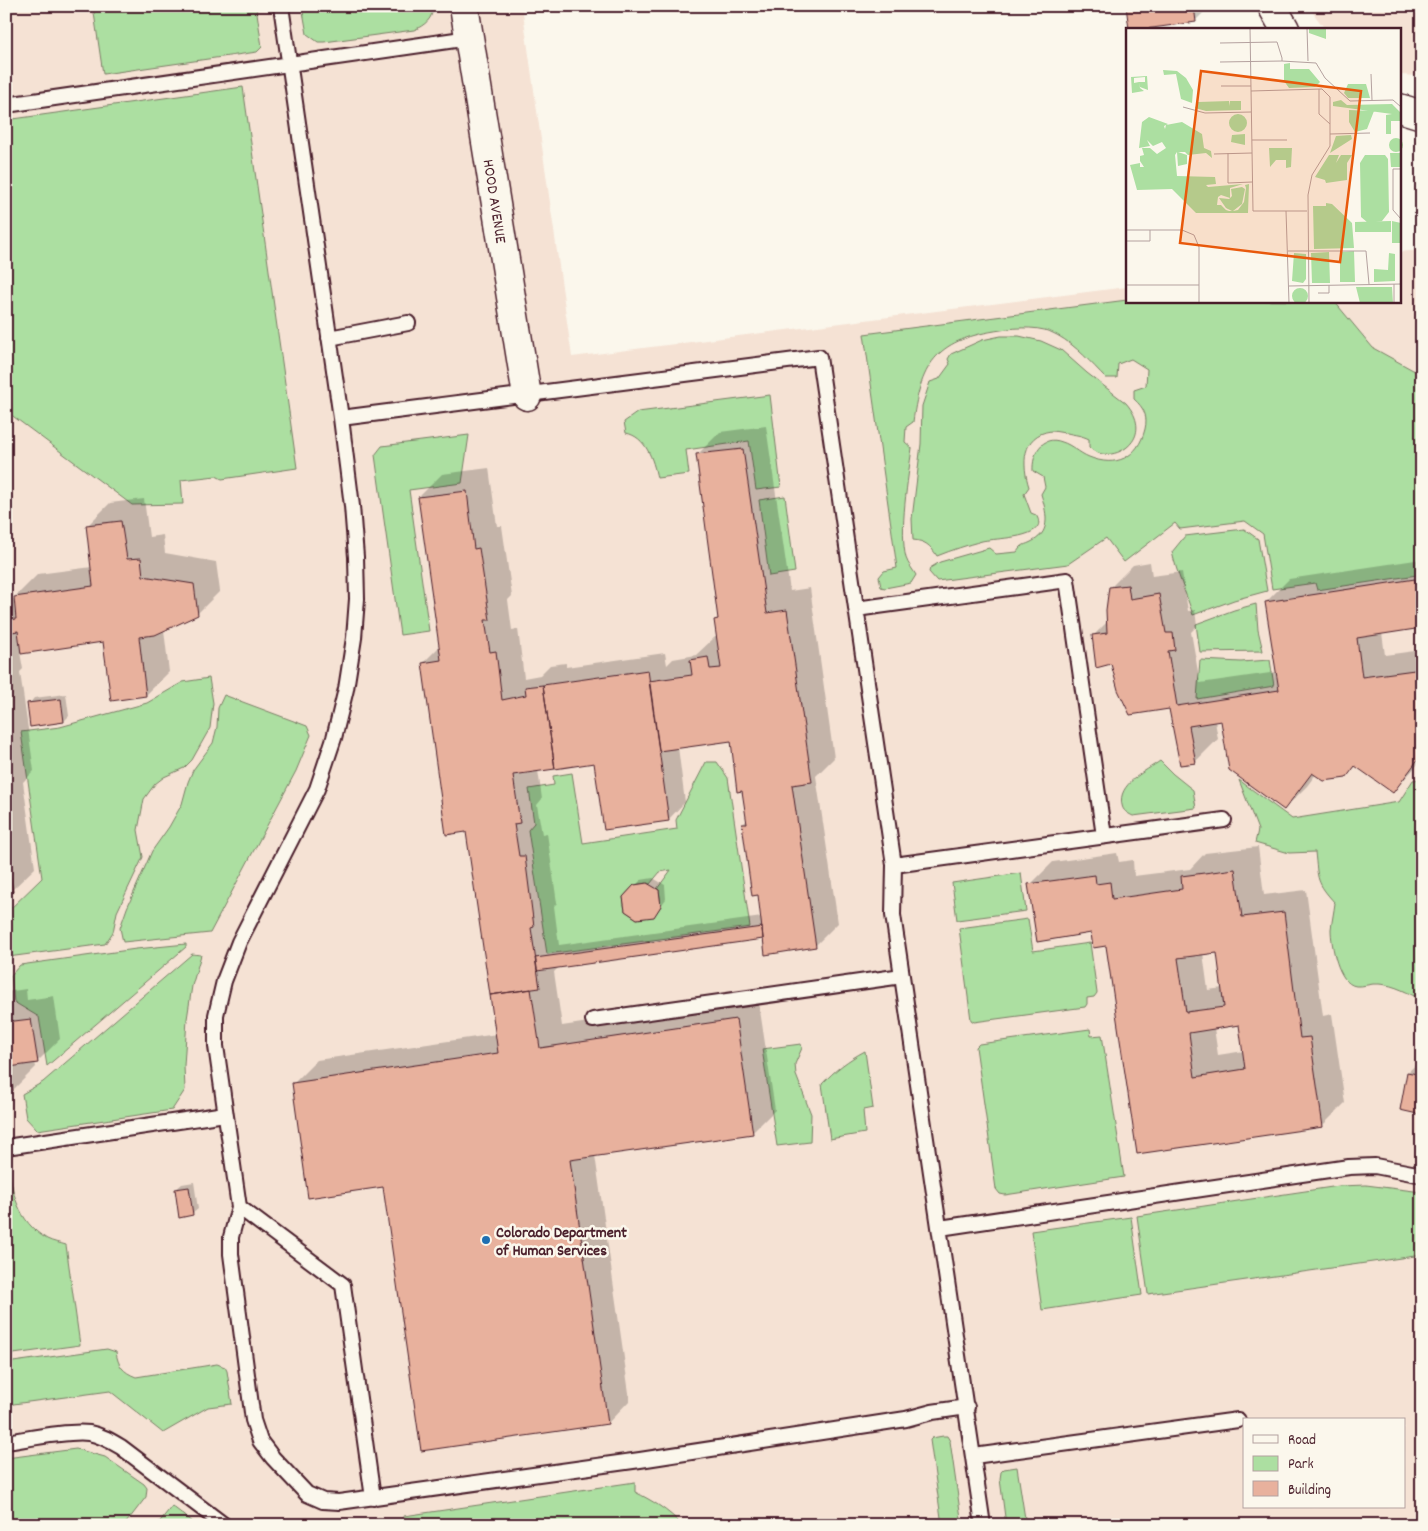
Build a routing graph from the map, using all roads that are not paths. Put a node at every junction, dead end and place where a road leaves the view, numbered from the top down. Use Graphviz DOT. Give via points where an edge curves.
graph roads {
  1 [pos="281,6"];
  2 [pos="464,6"];
  3 [pos="1272,6"];
  4 [pos="1284,28"];
  5 [pos="469,38"];
  6 [pos="290,64"];
  7 [pos="6,105"];
  8 [pos="1400,108"];
  9 [pos="1422,115"];
  10 [pos="408,324"];
  11 [pos="330,338"];
  12 [pos="527,396"];
  13 [pos="341,418"];
  14 [pos="856,609"];
  15 [pos="1224,820"];
  16 [pos="1104,836"];
  17 [pos="894,865"];
  18 [pos="902,976"];
  19 [pos="593,1020"];
  20 [pos="225,1114"];
  21 [pos="6,1147"];
  22 [pos="1422,1175"];
  23 [pos="239,1207"];
  24 [pos="940,1228"];
  25 [pos="967,1407"];
  26 [pos="1238,1420"];
  27 [pos="6,1442"];
  28 [pos="974,1456"];
  29 [pos="374,1498"];
  30 [pos="224,1525"];
  31 [pos="983,1525"];
  1 -- 6 [label="lane"];
  2 -- 5 [label="street, HOOD AVENUE"];
  3 -- 4 [label="street"];
  5 -- 6 [label="lane"];
  5 -- 12 [label="street, HOOD AVENUE"];
  6 -- 7 [label="lane"];
  6 -- 11 [label="lane"];
  8 -- 9 [label="street"];
  10 -- 11 [label="lane"];
  11 -- 13 [label="lane"];
  12 -- 13 [label="lane"];
  12 -- 14 [label="lane" via="819,357"];
  13 -- 20 [label="lane" via="357,574 354,638 346,689 317,790 239,942 224,981 216,1015 216,1046"];
  14 -- 16 [label="lane" via="1067,580"];
  14 -- 17 [label="lane"];
  15 -- 16 [label="lane"];
  16 -- 17 [label="lane"];
  17 -- 18 [label="lane" via="893,915"];
  18 -- 19 [label="lane"];
  18 -- 24 [label="lane"];
  20 -- 21 [label="lane"];
  20 -- 23 [label="lane"];
  22 -- 24 [label="lane" via="1375,1166 1349,1167"];
  23 -- 29 [label="lane" via="344,1285"];
  23 -- 29 [label="lane" via="231,1237 231,1254 253,1420 260,1441 307,1494 323,1501 339,1502"];
  24 -- 25 [label="lane"];
  25 -- 28 [label="lane"];
  25 -- 29 [label="lane" via="732,1446"];
  26 -- 28 [label="lane"];
  27 -- 30 [label="lane" via="87,1433 104,1438 121,1447"];
  28 -- 31 [label="lane"];
}
